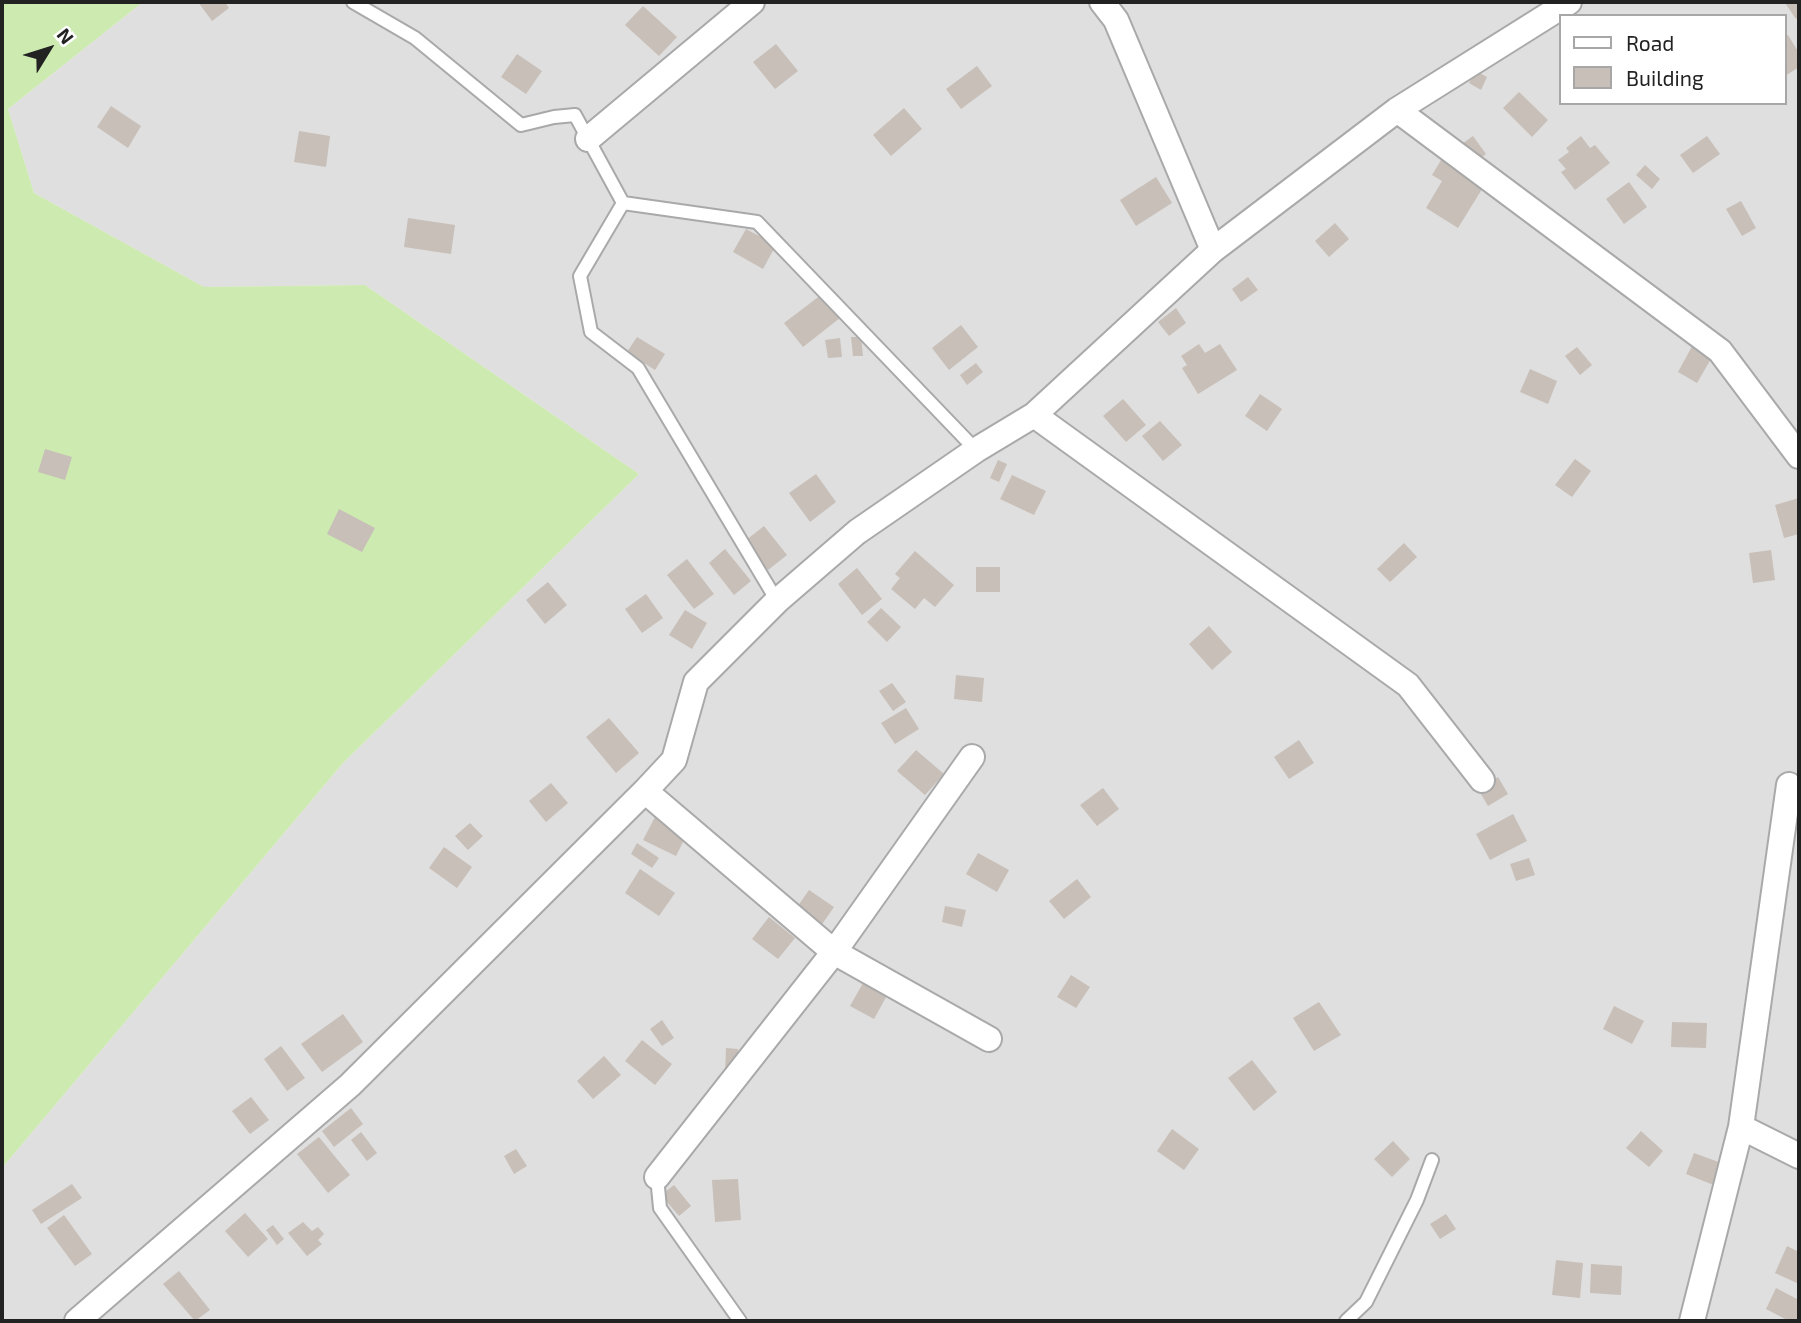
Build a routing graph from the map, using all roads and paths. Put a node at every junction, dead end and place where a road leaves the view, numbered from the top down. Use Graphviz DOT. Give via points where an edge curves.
graph roads {
  1 [pos="353,2"];
  2 [pos="752,2"];
  3 [pos="1102,2"];
  4 [pos="1569,2"];
  5 [pos="1396,110"];
  6 [pos="588,139"];
  7 [pos="623,203"];
  8 [pos="1213,250"];
  9 [pos="1034,415"];
  10 [pos="976,450"];
  11 [pos="1799,456"];
  12 [pos="777,601"];
  13 [pos="972,757"];
  14 [pos="1482,780"];
  15 [pos="1789,785"];
  16 [pos="645,791"];
  17 [pos="834,952"];
  18 [pos="989,1040"];
  19 [pos="1741,1127"];
  20 [pos="1799,1156"];
  21 [pos="1432,1160"];
  22 [pos="657,1177"];
  23 [pos="77,1321"];
  24 [pos="740,1321"];
  25 [pos="1346,1321"];
  26 [pos="1692,1321"];
  1 -- 6 [label="lane" via="415,38 521,125 575,116"];
  2 -- 6 [label="street"];
  3 -- 8 [label="street" via="1116,20"];
  4 -- 5 [label="street"];
  5 -- 8 [label="street"];
  5 -- 11 [label="street" via="1720,351"];
  6 -- 7 [label="lane"];
  7 -- 10 [label="lane" via="757,222"];
  7 -- 12 [label="lane" via="580,276 591,332 638,368"];
  8 -- 9 [label="street"];
  9 -- 10 [label="street"];
  9 -- 14 [label="street" via="1408,685"];
  10 -- 12 [label="street" via="857,532"];
  12 -- 16 [label="street" via="696,682 674,760"];
  13 -- 17 [label="street"];
  15 -- 19 [label="street"];
  16 -- 17 [label="street"];
  16 -- 23 [label="street" via="350,1085"];
  17 -- 18 [label="street"];
  17 -- 22 [label="street"];
  19 -- 20 [label="street"];
  19 -- 26 [label="street"];
  21 -- 25 [label="lane" via="1366,1302"];
  22 -- 24 [label="lane" via="660,1208"];
}
